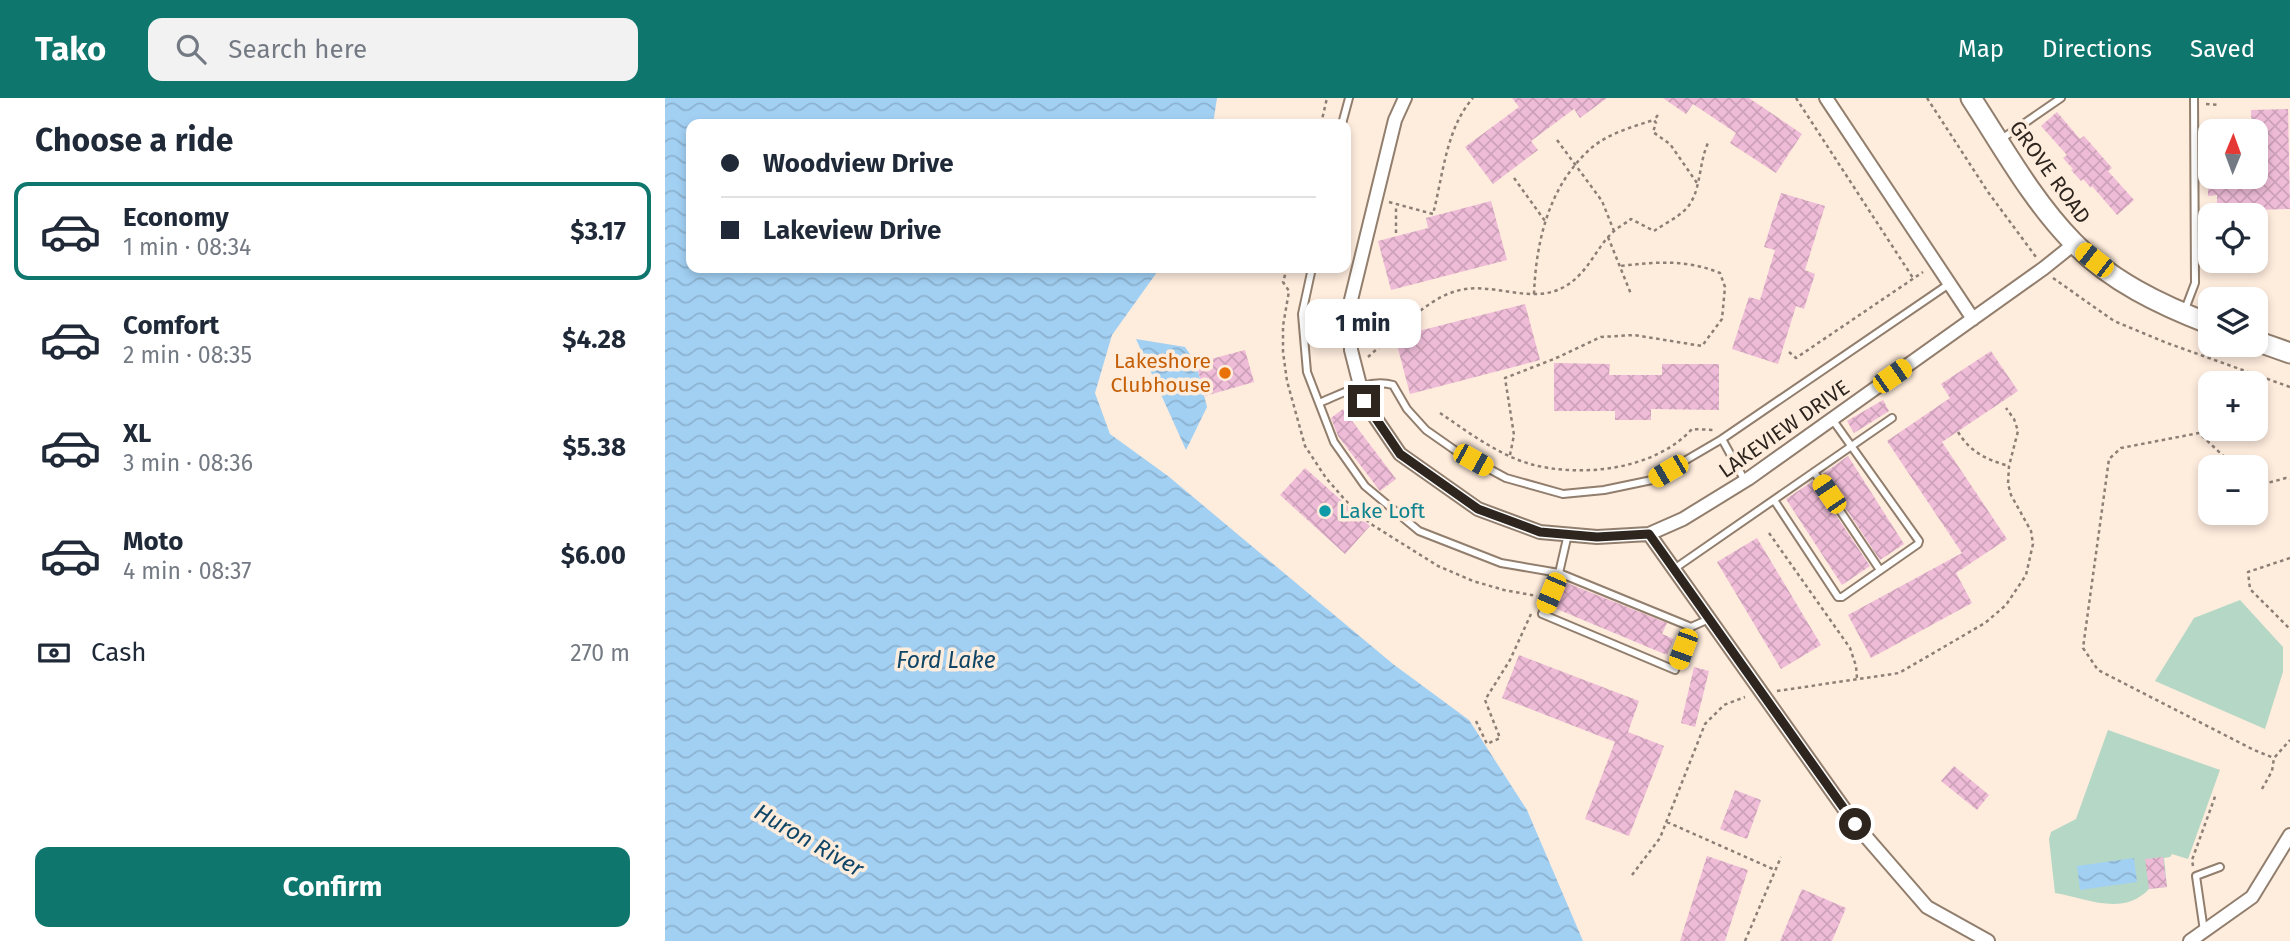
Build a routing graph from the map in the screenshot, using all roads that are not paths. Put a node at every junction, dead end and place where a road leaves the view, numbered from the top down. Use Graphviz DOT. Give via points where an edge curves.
graph roads {
  1 [pos="1349,98"];
  2 [pos="1405,98"];
  3 [pos="1826,98"];
  4 [pos="2061,98"];
  5 [pos="2194,98"];
  6 [pos="1974,99"];
  7 [pos="1343,119"];
  8 [pos="1999,141"];
  9 [pos="2074,244"];
  10 [pos="1311,273"];
  11 [pos="1949,284"];
  12 [pos="1302,314"];
  13 [pos="2184,314"];
  14 [pos="1350,316"];
  15 [pos="1973,319"];
  16 [pos="2198,319"];
  17 [pos="2268,345"];
  18 [pos="2290,353"];
  19 [pos="1360,387"];
  20 [pos="1319,402"];
  21 [pos="1892,418"];
  22 [pos="1832,419"];
  23 [pos="1724,438"];
  24 [pos="1851,446"];
  25 [pos="1814,472"];
  26 [pos="1746,481"];
  27 [pos="1774,500"];
  28 [pos="1568,534"];
  29 [pos="1649,534"];
  30 [pos="1674,569"];
  31 [pos="1880,570"];
  32 [pos="1559,573"];
  33 [pos="1709,619"];
  34 [pos="1691,627"];
  35 [pos="2290,835"];
  36 [pos="2220,867"];
  37 [pos="2204,931"];
  38 [pos="1988,941"];
  39 [pos="2190,941"];
  1 -- 7 [label="lane"];
  2 -- 14 [label="street, LAKEVIEW DRIVE" via="1395,120"];
  3 -- 11 [label="street"];
  4 -- 8 [label="lane"];
  5 -- 13 [label="lane" via="2195,283"];
  6 -- 8 [label="main road, GROVE ROAD"];
  8 -- 9 [label="main road, GROVE ROAD" via="2042,206"];
  9 -- 13 [label="main road, GROVE ROAD" via="2113,275"];
  9 -- 15 [label="street, LAKEVIEW DRIVE"];
  10 -- 12 [label="lane"];
  11 -- 15 [label="street"];
  11 -- 23 [label="lane"];
  12 -- 14 [label="lane"];
  12 -- 20 [label="lane" via="1307,372"];
  13 -- 16 [label="main road, GROVE ROAD"];
  14 -- 19 [label="street, LAKEVIEW DRIVE" via="1351,350"];
  15 -- 22 [label="street, LAKEVIEW DRIVE"];
  17 -- 18 [label="main road"];
  19 -- 20 [label="lane"];
  19 -- 23 [label="lane" via="1383,382 1393,385 1426,430 1456,451 1506,478 1563,494 1652,480"];
  19 -- 28 [label="street, LAKEVIEW DRIVE" via="1364,401 1400,454 1478,509 1540,532"];
  20 -- 32 [label="lane" via="1334,442 1365,486 1419,531 1501,563"];
  21 -- 24 [label="lane"];
  22 -- 24 [label="lane"];
  22 -- 26 [label="street, LAKEVIEW DRIVE"];
  23 -- 26 [label="lane"];
  24 -- 25 [label="lane"];
  24 -- 31 [label="lane" via="1919,541"];
  25 -- 27 [label="lane"];
  25 -- 31 [label="lane"];
  26 -- 29 [label="street, LAKEVIEW DRIVE"];
  27 -- 30 [label="lane"];
  27 -- 31 [label="lane" via="1838,597"];
  28 -- 29 [label="street, LAKEVIEW DRIVE"];
  28 -- 32 [label="lane"];
  29 -- 30 [label="street"];
  30 -- 33 [label="street"];
  32 -- 34 [label="lane"];
  32 -- 34 [label="lane" via="1542,614 1675,670"];
  33 -- 34 [label="lane"];
  33 -- 38 [label="street" via="1855,824 1927,907"];
  35 -- 37 [label="street" via="2252,897"];
  36 -- 37 [label="lane" via="2196,876"];
  37 -- 39 [label="street"];
}
